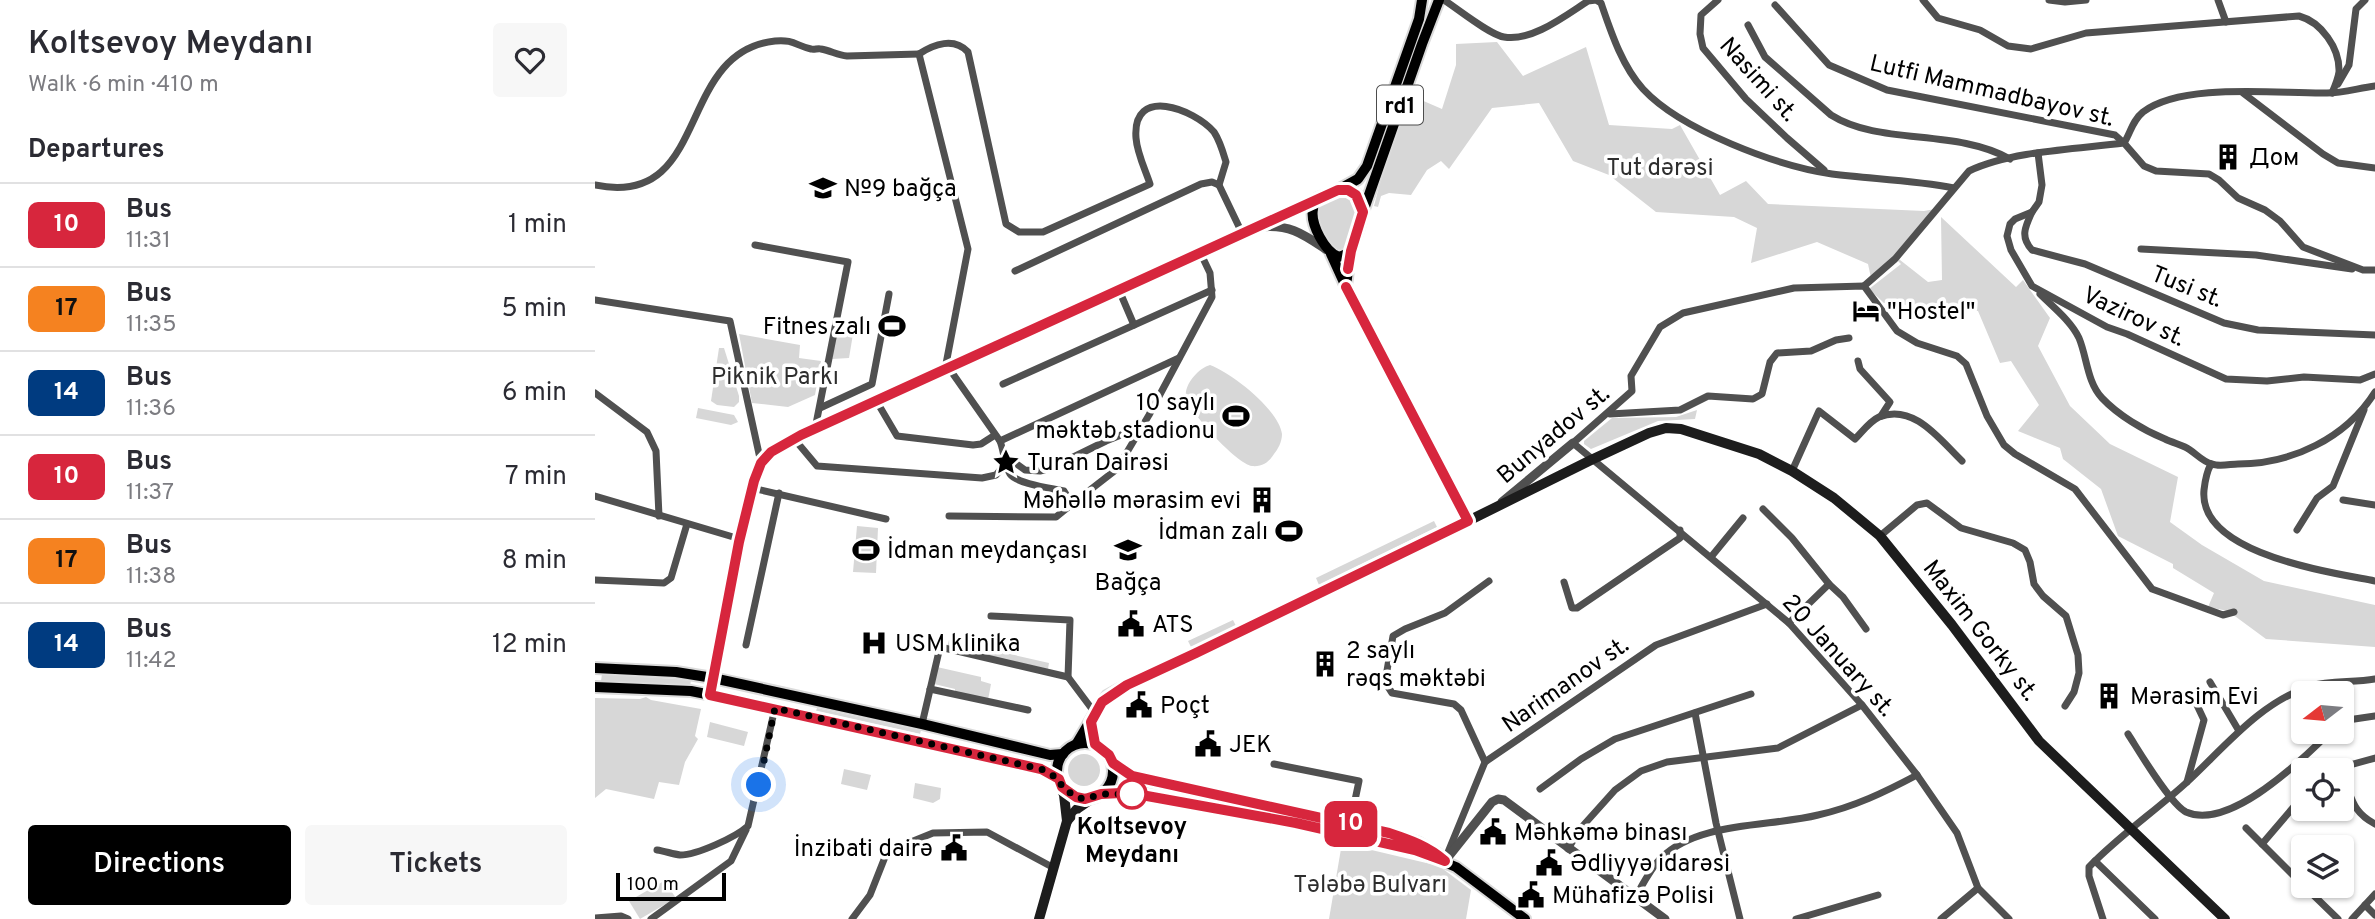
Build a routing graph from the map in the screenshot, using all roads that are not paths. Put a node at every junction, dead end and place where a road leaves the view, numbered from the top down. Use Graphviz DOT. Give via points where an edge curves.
graph roads {
  1 [pos="1422,0"];
  2 [pos="1442,0"];
  3 [pos="1718,0"];
  4 [pos="1923,0"];
  5 [pos="2049,0"];
  6 [pos="2086,0"];
  7 [pos="2218,0"];
  8 [pos="2365,0"];
  9 [pos="1775,5"];
  10 [pos="2227,22"];
  11 [pos="1748,26"];
  12 [pos="919,54"];
  13 [pos="2375,86"];
  14 [pos="2242,93"];
  15 [pos="2332,93"];
  16 [pos="2124,144"];
  17 [pos="2038,153"];
  18 [pos="2010,159"];
  19 [pos="2375,168"];
  20 [pos="1828,173"];
  21 [pos="595,185"];
  22 [pos="1219,185"];
  23 [pos="1954,188"];
  24 [pos="1338,190"];
  25 [pos="1318,198"];
  26 [pos="1363,212"];
  27 [pos="2032,212"];
  28 [pos="1254,227"];
  29 [pos="1242,233"];
  30 [pos="755,245"];
  31 [pos="2141,249"];
  32 [pos="1351,251"];
  33 [pos="1200,252"];
  34 [pos="1331,254"];
  35 [pos="2363,270"];
  36 [pos="2375,270"];
  37 [pos="1015,271"];
  38 [pos="1864,286"];
  39 [pos="2032,286"];
  40 [pos="1346,287"];
  41 [pos="1119,290"];
  42 [pos="1212,290"];
  43 [pos="889,294"];
  44 [pos="595,300"];
  45 [pos="1134,325"];
  46 [pos="2375,335"];
  47 [pos="1849,338"];
  48 [pos="1179,358"];
  49 [pos="1858,361"];
  50 [pos="949,369"];
  51 [pos="2375,374"];
  52 [pos="1003,384"];
  53 [pos="595,393"];
  54 [pos="2375,393"];
  55 [pos="877,402"];
  56 [pos="820,408"];
  57 [pos="2365,408"];
  58 [pos="1609,414"];
  59 [pos="1881,416"];
  60 [pos="1142,427"];
  61 [pos="815,429"];
  62 [pos="997,438"];
  63 [pos="796,441"];
  64 [pos="1573,443"];
  65 [pos="1591,460"];
  66 [pos="1962,461"];
  67 [pos="761,463"];
  68 [pos="1006,463"];
  69 [pos="2211,464"];
  70 [pos="1792,471"];
  71 [pos="752,488"];
  72 [pos="779,493"];
  73 [pos="595,496"];
  74 [pos="606,500"];
  75 [pos="2343,500"];
  76 [pos="595,502"];
  77 [pos="1072,504"];
  78 [pos="2375,505"];
  79 [pos="1497,507"];
  80 [pos="1763,509"];
  81 [pos="659,516"];
  82 [pos="949,516"];
  83 [pos="1743,517"];
  84 [pos="886,519"];
  85 [pos="1467,519"];
  86 [pos="687,524"];
  87 [pos="1680,530"];
  88 [pos="2297,530"];
  89 [pos="1880,536"];
  90 [pos="740,538"];
  91 [pos="1711,556"];
  92 [pos="595,580"];
  93 [pos="1489,581"];
  94 [pos="2375,581"];
  95 [pos="1564,582"];
  96 [pos="1829,584"];
  97 [pos="1767,604"];
  98 [pos="2234,612"];
  99 [pos="991,616"];
  100 [pos="1789,623"];
  101 [pos="1866,629"];
  102 [pos="746,645"];
  103 [pos="595,668"];
  104 [pos="1068,677"];
  105 [pos="713,678"];
  106 [pos="2375,679"];
  107 [pos="2210,682"];
  108 [pos="595,687"];
  109 [pos="930,689"];
  110 [pos="1751,694"];
  111 [pos="710,695"];
  112 [pos="2196,703"];
  113 [pos="1862,705"];
  114 [pos="2065,706"];
  115 [pos="775,708"];
  116 [pos="1028,710"];
  117 [pos="1695,713"];
  118 [pos="2375,716"];
  119 [pos="1093,718"];
  120 [pos="2354,719"];
  121 [pos="922,724"];
  122 [pos="2239,731"];
  123 [pos="2127,734"];
  124 [pos="1077,743"];
  125 [pos="1095,744"];
  126 [pos="2318,744"];
  127 [pos="1063,754"];
  128 [pos="1702,757"];
  129 [pos="2375,758"];
  130 [pos="1485,762"];
  131 [pos="1113,763"];
  132 [pos="1274,764"];
  133 [pos="2354,764"];
  134 [pos="1917,775"];
  135 [pos="1059,779"];
  136 [pos="2187,782"];
  137 [pos="1540,789"];
  138 [pos="1097,796"];
  139 [pos="2170,797"];
  140 [pos="2354,806"];
  141 [pos="2291,810"];
  142 [pos="1067,821"];
  143 [pos="1312,822"];
  144 [pos="1350,824"];
  145 [pos="2375,824"];
  146 [pos="748,826"];
  147 [pos="2246,828"];
  148 [pos="2130,829"];
  149 [pos="1718,830"];
  150 [pos="2262,844"];
  151 [pos="1568,849"];
  152 [pos="657,850"];
  153 [pos="1445,861"];
  154 [pos="2095,861"];
  155 [pos="1054,868"];
  156 [pos="2291,873"];
  157 [pos="1978,888"];
  158 [pos="2375,894"];
  159 [pos="1878,895"];
  160 [pos="1635,898"];
  161 [pos="2316,898"];
  162 [pos="2365,905"];
  163 [pos="2216,911"];
  164 [pos="2375,915"];
  165 [pos="595,918"];
  166 [pos="628,919"];
  167 [pos="651,919"];
  168 [pos="852,919"];
  169 [pos="1039,919"];
  170 [pos="1525,919"];
  171 [pos="1665,919"];
  172 [pos="1740,919"];
  173 [pos="1796,919"];
  174 [pos="1941,919"];
  175 [pos="2009,919"];
  176 [pos="2103,919"];
  177 [pos="2154,919"];
  178 [pos="2208,919"];
  179 [pos="2225,919"];
  180 [pos="2338,919"];
  181 [pos="2352,919"];
  1 -- 24 [label="main road, rd1" via="1367,166 1358,179"];
  2 -- 20 [label="street" via="1505,37 1542,29 1596,0 1628,67 1664,108 1750,152"];
  2 -- 26 [label="main road, rd1"];
  3 -- 20 [label="street, Nasimi st." via="1701,15 1703,48 1746,99"];
  4 -- 10 [label="street" via="1938,18 1980,30 2008,46 2031,49 2086,33"];
  5 -- 6 [label="street"];
  7 -- 10 [label="street"];
  8 -- 15 [label="street" via="2356,9 2349,65"];
  9 -- 16 [label="street, Lutfi Mammadbayov st." via="1829,65 1868,83 2115,135"];
  10 -- 15 [label="street" via="2284,16 2308,19 2335,49 2339,75"];
  11 -- 18 [label="street" via="1765,57 1843,123 1992,149"];
  12 -- 21 [label="street" via="836,55 785,40 751,46 721,69 674,156 656,178 630,187"];
  12 -- 22 [label="street" via="953,43 971,57 1006,224 1019,232 1042,232 1150,184 1135,136 1138,119 1146,108 1156,105 1170,106 1213,131 1226,162"];
  12 -- 50 [label="street" via="968,250 948,349"];
  13 -- 15 [label="street, Lutfi Mammadbayov st."];
  14 -- 15 [label="street, Lutfi Mammadbayov st."];
  14 -- 16 [label="street, Lutfi Mammadbayov st." via="2196,94 2160,103 2136,119"];
  14 -- 19 [label="street" via="2338,163"];
  16 -- 17 [label="street"];
  16 -- 35 [label="street" via="2144,166 2156,171 2209,174 2238,198 2280,221 2303,247"];
  17 -- 18 [label="street"];
  17 -- 27 [label="street" via="2042,185"];
  18 -- 23 [label="street" via="1969,171"];
  20 -- 23 [label="street"];
  22 -- 29 [label="street"];
  22 -- 37 [label="street" via="1201,184"];
  23 -- 38 [label="street" via="1895,259"];
  24 -- 25 [label="main road"];
  24 -- 26 [label="main road" via="1356,195"];
  25 -- 28 [label="street"];
  25 -- 34 [label="main road" via="1313,217"];
  26 -- 32 [label="main road"];
  27 -- 39 [label="street" via="2015,219 2007,236"];
  27 -- 46 [label="street, Tusi st." via="2024,235 2032,250 2085,264 2224,323 2258,330"];
  28 -- 29 [label="street"];
  28 -- 34 [label="street" via="1282,226 1303,233"];
  29 -- 33 [label="street"];
  30 -- 56 [label="street" via="848,262"];
  31 -- 35 [label="street" via="2256,255"];
  32 -- 34 [label="main road" via="1344,256"];
  32 -- 40 [label="main road"];
  33 -- 41 [label="street"];
  33 -- 42 [label="street" via="1210,272"];
  34 -- 40 [label="main road"];
  35 -- 36 [label="street"];
  38 -- 58 [label="street, Bunyadov st." via="1794,288 1683,313 1660,327 1631,376 1632,391"];
  38 -- 98 [label="street" via="1897,331 1966,364 2004,445 2075,489 2152,589 2223,615"];
  39 -- 51 [label="street, Vazirov st." via="2107,327 2226,379 2360,380"];
  39 -- 69 [label="street" via="2078,337 2101,397 2141,426"];
  40 -- 85 [label="main road"];
  41 -- 45 [label="street"];
  41 -- 50 [label="street"];
  42 -- 45 [label="street"];
  42 -- 48 [label="street"];
  43 -- 56 [label="street" via="872,384"];
  44 -- 67 [label="street" via="730,321"];
  45 -- 52 [label="street"];
  47 -- 58 [label="street" via="1811,351 1777,353 1762,394 1752,399 1708,396 1680,410"];
  48 -- 60 [label="street"];
  48 -- 62 [label="street"];
  49 -- 59 [label="street" via="1890,402"];
  50 -- 55 [label="street"];
  50 -- 62 [label="street"];
  53 -- 81 [label="street" via="647,432 656,451"];
  54 -- 57 [label="street"];
  55 -- 61 [label="street"];
  55 -- 62 [label="street" via="897,436 973,445"];
  56 -- 61 [label="street"];
  57 -- 69 [label="street" via="2304,452 2249,464"];
  57 -- 88 [label="street" via="2333,486 2317,498"];
  58 -- 64 [label="street, Bunyadov st."];
  59 -- 66 [label="street" via="1902,413 1920,421"];
  59 -- 70 [label="street" via="1855,439 1819,411"];
  60 -- 68 [label="street" via="1040,471"];
  60 -- 77 [label="street" via="1117,469"];
  61 -- 67 [label="street" via="782,444"];
  62 -- 68 [label="street"];
  63 -- 68 [label="street" via="817,466 982,478 996,475"];
  64 -- 65 [label="street, 20 January st."];
  64 -- 79 [label="street, Bunyadov st."];
  65 -- 70 [label="main road, Maxim Gorky st." via="1666,428 1759,454"];
  65 -- 79 [label="main road"];
  65 -- 87 [label="street, 20 January st."];
  67 -- 71 [label="street"];
  68 -- 77 [label="street" via="1018,481 1064,491"];
  69 -- 94 [label="street" via="2204,503 2222,531 2293,565"];
  70 -- 89 [label="main road, Maxim Gorky st."];
  71 -- 72 [label="street"];
  71 -- 90 [label="street"];
  72 -- 84 [label="street"];
  72 -- 102 [label="street"];
  73 -- 74 [label="street"];
  74 -- 76 [label="street"];
  74 -- 81 [label="street"];
  75 -- 78 [label="street"];
  77 -- 82 [label="street" via="1056,517"];
  79 -- 85 [label="main road"];
  80 -- 96 [label="street, 20 January st."];
  81 -- 86 [label="street"];
  83 -- 91 [label="street"];
  85 -- 119 [label="main road" via="1127,685 1107,696"];
  86 -- 90 [label="street"];
  86 -- 92 [label="street" via="671,578 664,583"];
  87 -- 91 [label="street, 20 January st."];
  87 -- 95 [label="street" via="1680,538 1577,608 1572,608"];
  89 -- 114 [label="street" via="1917,505 1927,503 1961,528 2025,550 2034,584 2066,616 2078,655 2080,673"];
  89 -- 148 [label="main road, Maxim Gorky st." via="2039,741"];
  90 -- 105 [label="street"];
  91 -- 97 [label="street, 20 January st."];
  93 -- 130 [label="street" via="1445,613 1393,636 1385,682 1392,693 1454,704"];
  96 -- 100 [label="street"];
  96 -- 101 [label="street, 20 January st."];
  97 -- 100 [label="street, 20 January st."];
  97 -- 130 [label="street, Narimanov st." via="1656,645"];
  99 -- 104 [label="street" via="1070,620"];
  100 -- 113 [label="street, 20 January st."];
  103 -- 105 [label="main road"];
  104 -- 109 [label="street" via="940,647"];
  104 -- 119 [label="street"];
  105 -- 111 [label="street"];
  105 -- 121 [label="main road"];
  106 -- 122 [label="street" via="2312,686 2279,701"];
  107 -- 122 [label="street"];
  108 -- 111 [label="main road"];
  109 -- 116 [label="street"];
  109 -- 121 [label="street"];
  110 -- 117 [label="street"];
  111 -- 115 [label="main road"];
  112 -- 136 [label="street" via="2204,720"];
  113 -- 128 [label="street" via="1778,748"];
  113 -- 134 [label="street, 20 January st."];
  115 -- 135 [label="main road" via="1041,769"];
  115 -- 146 [label="street"];
  117 -- 128 [label="street"];
  117 -- 137 [label="street" via="1615,739"];
  118 -- 120 [label="street"];
  119 -- 124 [label="main road"];
  119 -- 125 [label="main road"];
  121 -- 127 [label="main road" via="1050,755"];
  122 -- 136 [label="street"];
  123 -- 139 [label="street"];
  124 -- 125 [label="main road"];
  124 -- 127 [label="main road"];
  125 -- 131 [label="main road"];
  126 -- 139 [label="street" via="2290,771 2225,812 2199,815 2185,811"];
  127 -- 135 [label="main road"];
  128 -- 149 [label="street"];
  128 -- 151 [label="street" via="1641,771 1615,790"];
  129 -- 133 [label="street"];
  130 -- 153 [label="street, Narimanov st."];
  131 -- 138 [label="main road" via="1112,780"];
  131 -- 143 [label="main road" via="1147,781"];
  132 -- 144 [label="street" via="1359,781"];
  134 -- 149 [label="street" via="1838,810"];
  134 -- 157 [label="street, 20 January st." via="1958,834"];
  135 -- 138 [label="main road" via="1076,797"];
  135 -- 142 [label="main road"];
  136 -- 139 [label="street"];
  138 -- 142 [label="main road"];
  138 -- 143 [label="main road" via="1147,796"];
  139 -- 148 [label="street"];
  140 -- 145 [label="street"];
  141 -- 150 [label="street"];
  142 -- 155 [label="main road"];
  143 -- 144 [label="main road"];
  143 -- 153 [label="main road"];
  144 -- 153 [label="main road" via="1419,843"];
  146 -- 152 [label="street" via="738,835 692,853"];
  146 -- 167 [label="street" via="731,861"];
  147 -- 150 [label="street"];
  148 -- 154 [label="street"];
  148 -- 163 [label="main road, Maxim Gorky st."];
  149 -- 160 [label="street" via="1668,852"];
  149 -- 172 [label="street"];
  150 -- 156 [label="street"];
  151 -- 153 [label="street" via="1498,799"];
  151 -- 160 [label="street"];
  153 -- 170 [label="main road"];
  154 -- 176 [label="street" via="2089,876"];
  154 -- 177 [label="street"];
  155 -- 168 [label="street" via="987,832 933,833 885,857 870,895"];
  155 -- 169 [label="main road"];
  157 -- 174 [label="street"];
  157 -- 175 [label="street, 20 January st."];
  158 -- 162 [label="street"];
  159 -- 173 [label="street"];
  160 -- 171 [label="street"];
  161 -- 180 [label="street"];
  162 -- 164 [label="street"];
  162 -- 181 [label="street"];
  163 -- 178 [label="street"];
  163 -- 179 [label="main road, Maxim Gorky st."];
  165 -- 166 [label="street"];
}
